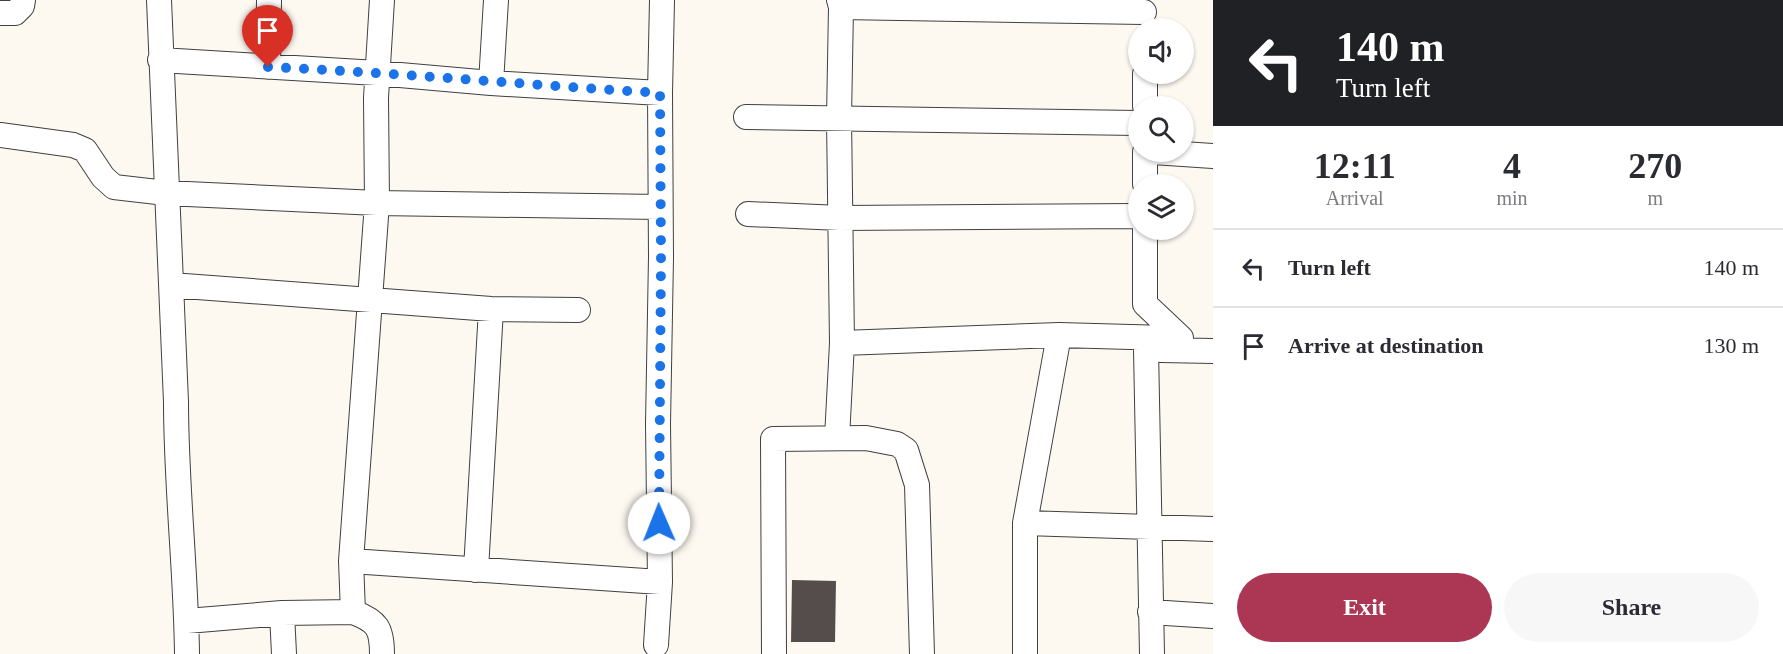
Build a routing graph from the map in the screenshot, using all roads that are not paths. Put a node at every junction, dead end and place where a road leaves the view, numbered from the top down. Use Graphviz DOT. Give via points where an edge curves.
graph roads {
  1 [pos="23,0"];
  2 [pos="159,0"];
  3 [pos="269,0"];
  4 [pos="382,0"];
  5 [pos="496,0"];
  6 [pos="662,0"];
  7 [pos="840,3"];
  8 [pos="0,13"];
  9 [pos="1144,14"];
  10 [pos="160,60"];
  11 [pos="268,67"];
  12 [pos="377,73"];
  13 [pos="491,83"];
  14 [pos="660,93"];
  15 [pos="746,117"];
  16 [pos="839,118"];
  17 [pos="1128,123"];
  18 [pos="0,135"];
  19 [pos="1194,155"];
  20 [pos="1213,156"];
  21 [pos="166,192"];
  22 [pos="377,203"];
  23 [pos="660,207"];
  24 [pos="748,214"];
  25 [pos="1128,216"];
  26 [pos="840,218"];
  27 [pos="1145,240"];
  28 [pos="171,285"];
  29 [pos="370,299"];
  30 [pos="491,309"];
  31 [pos="578,310"];
  32 [pos="1059,335"];
  33 [pos="1181,338"];
  34 [pos="842,343"];
  35 [pos="1146,349"];
  36 [pos="1213,351"];
  37 [pos="837,438"];
  38 [pos="1025,523"];
  39 [pos="1148,527"];
  40 [pos="1213,529"];
  41 [pos="351,561"];
  42 [pos="476,570"];
  43 [pos="660,582"];
  44 [pos="353,612"];
  45 [pos="1150,612"];
  46 [pos="282,613"];
  47 [pos="1213,616"];
  48 [pos="187,621"];
  49 [pos="656,645"];
  50 [pos="187,654"];
  51 [pos="284,654"];
  52 [pos="382,654"];
  53 [pos="774,654"];
  54 [pos="922,654"];
  55 [pos="1025,654"];
  56 [pos="1152,654"];
  1 -- 8 [label="street" via="15,13"];
  2 -- 10 [label="street"];
  3 -- 11 [label="street"];
  4 -- 12 [label="street"];
  5 -- 13 [label="street"];
  6 -- 14 [label="street"];
  7 -- 9 [label="street"];
  7 -- 16 [label="street"];
  10 -- 11 [label="street"];
  10 -- 21 [label="street"];
  11 -- 12 [label="street"];
  12 -- 13 [label="street"];
  12 -- 22 [label="street"];
  13 -- 14 [label="street"];
  14 -- 23 [label="street"];
  15 -- 16 [label="street"];
  16 -- 17 [label="street"];
  16 -- 26 [label="street"];
  18 -- 21 [label="street" via="85,150 114,187"];
  19 -- 20 [label="street"];
  21 -- 22 [label="street"];
  21 -- 28 [label="street"];
  22 -- 23 [label="street"];
  22 -- 29 [label="street"];
  23 -- 43 [label="street"];
  24 -- 26 [label="street"];
  25 -- 26 [label="street"];
  26 -- 34 [label="street"];
  27 -- 33 [label="street" via="1145,304"];
  28 -- 29 [label="street"];
  28 -- 48 [label="street"];
  29 -- 30 [label="street"];
  29 -- 41 [label="street"];
  30 -- 31 [label="street"];
  30 -- 42 [label="street"];
  32 -- 33 [label="street"];
  32 -- 34 [label="street"];
  32 -- 38 [label="street"];
  33 -- 35 [label="street"];
  34 -- 37 [label="street"];
  35 -- 36 [label="street"];
  35 -- 39 [label="street"];
  37 -- 53 [label="street" via="773,439"];
  37 -- 54 [label="street" via="866,438 897,444 906,450 917,485"];
  38 -- 39 [label="street"];
  38 -- 55 [label="street"];
  39 -- 40 [label="street"];
  39 -- 45 [label="street"];
  41 -- 42 [label="street"];
  41 -- 44 [label="street"];
  42 -- 43 [label="street"];
  43 -- 49 [label="street"];
  44 -- 46 [label="street"];
  44 -- 52 [label="street" via="371,619 382,634"];
  45 -- 47 [label="street"];
  45 -- 56 [label="street"];
  46 -- 48 [label="street"];
  46 -- 51 [label="street"];
  48 -- 50 [label="street"];
}
